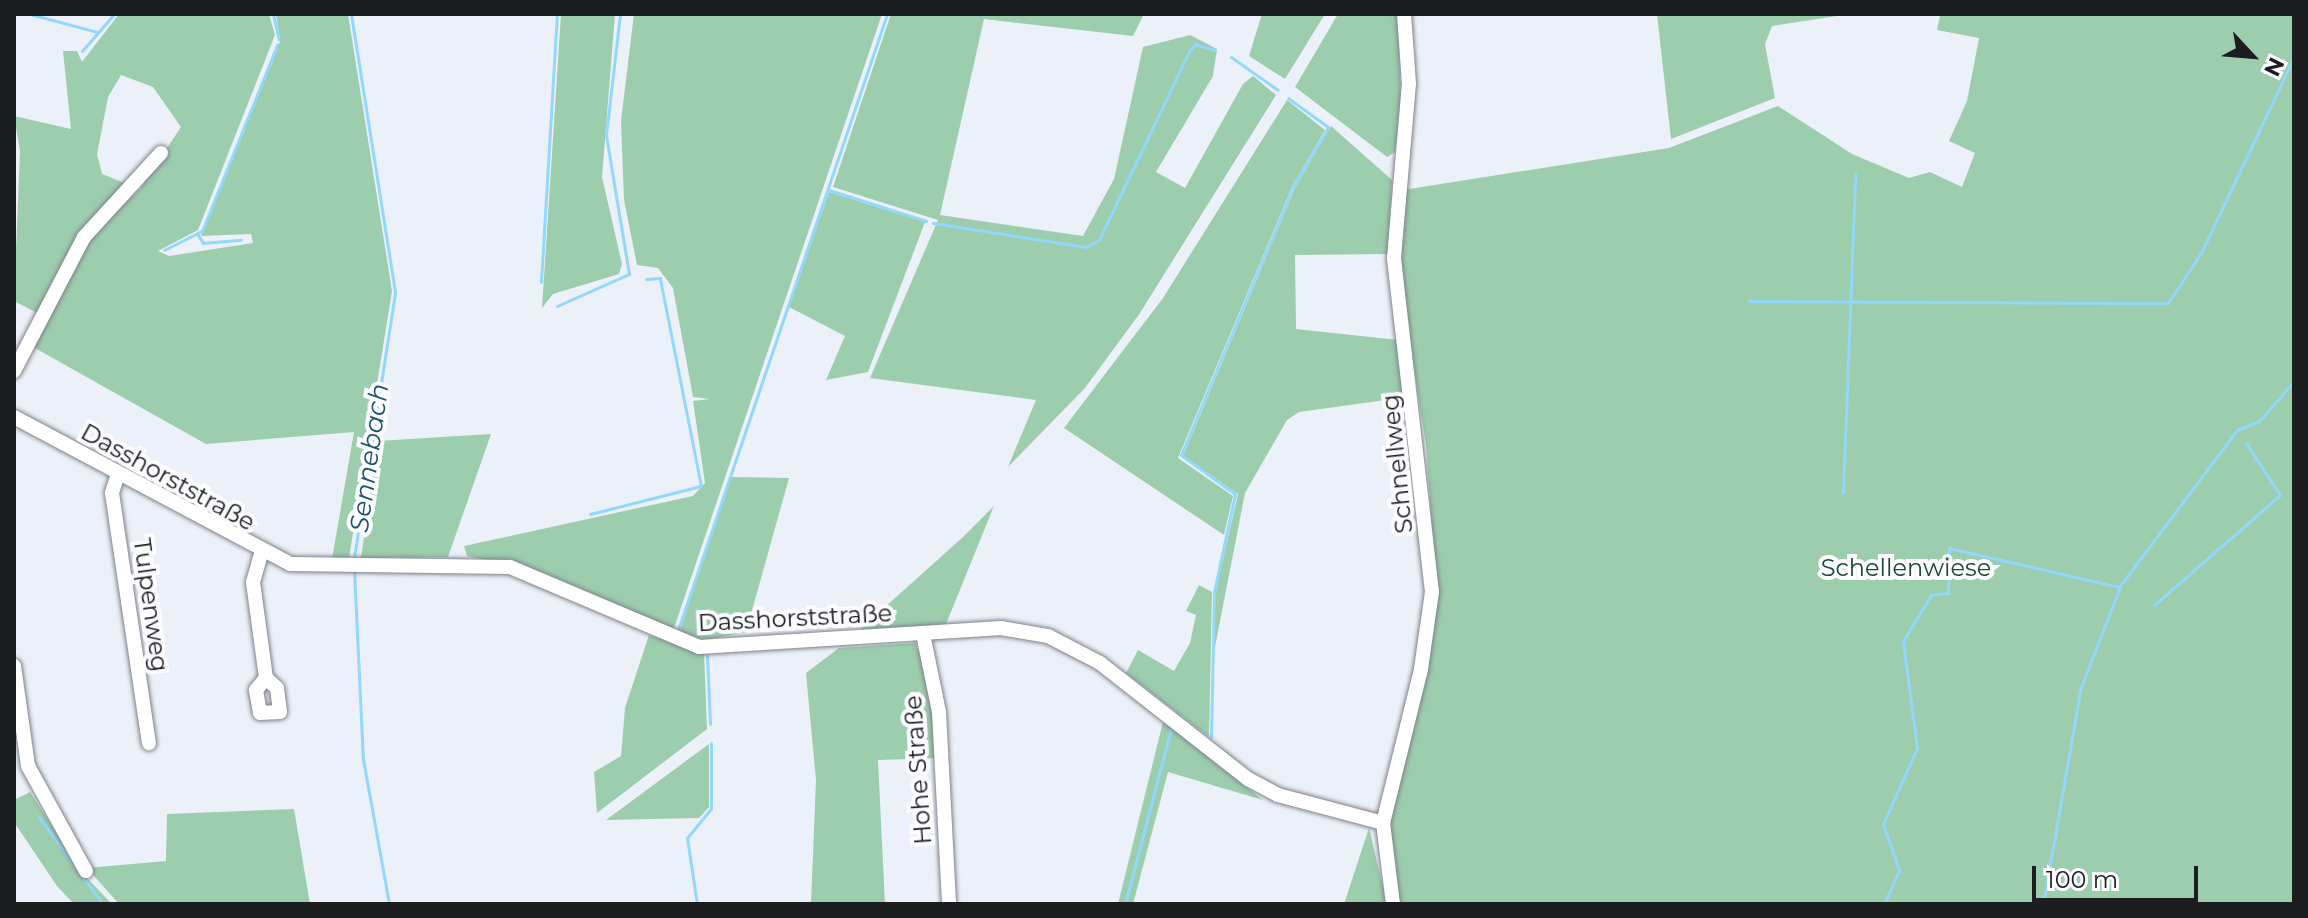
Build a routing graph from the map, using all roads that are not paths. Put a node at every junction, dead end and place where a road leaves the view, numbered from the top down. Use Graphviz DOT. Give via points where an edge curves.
graph roads {
  1 [pos="1404,14"];
  2 [pos="161,153"];
  3 [pos="14,371"];
  4 [pos="14,417"];
  5 [pos="118,474"];
  6 [pos="261,554"];
  7 [pos="923,634"];
  8 [pos="14,666"];
  9 [pos="266,678"];
  10 [pos="149,743"];
  11 [pos="1383,823"];
  12 [pos="86,871"];
  13 [pos="949,904"];
  14 [pos="1393,904"];
  1 -- 11 [label="street, Schnellweg" via="1409,84 1394,258 1432,592 1421,669"];
  2 -- 3 [label="street" via="84,237"];
  4 -- 5 [label="street, Dasshorststraße"];
  5 -- 6 [label="street, Dasshorststraße"];
  5 -- 10 [label="street, Tulpenweg" via="112,493"];
  6 -- 7 [label="street, Dasshorststraße" via="304,565 519,569 699,647"];
  6 -- 9 [label="street" via="253,582"];
  7 -- 11 [label="street, Dasshorststraße" via="1001,628 1069,643 1248,779 1278,795"];
  7 -- 13 [label="street, Hohe Straße" via="939,712"];
  8 -- 12 [label="street" via="28,766"];
  11 -- 14 [label="street, Schnellweg"];
}
